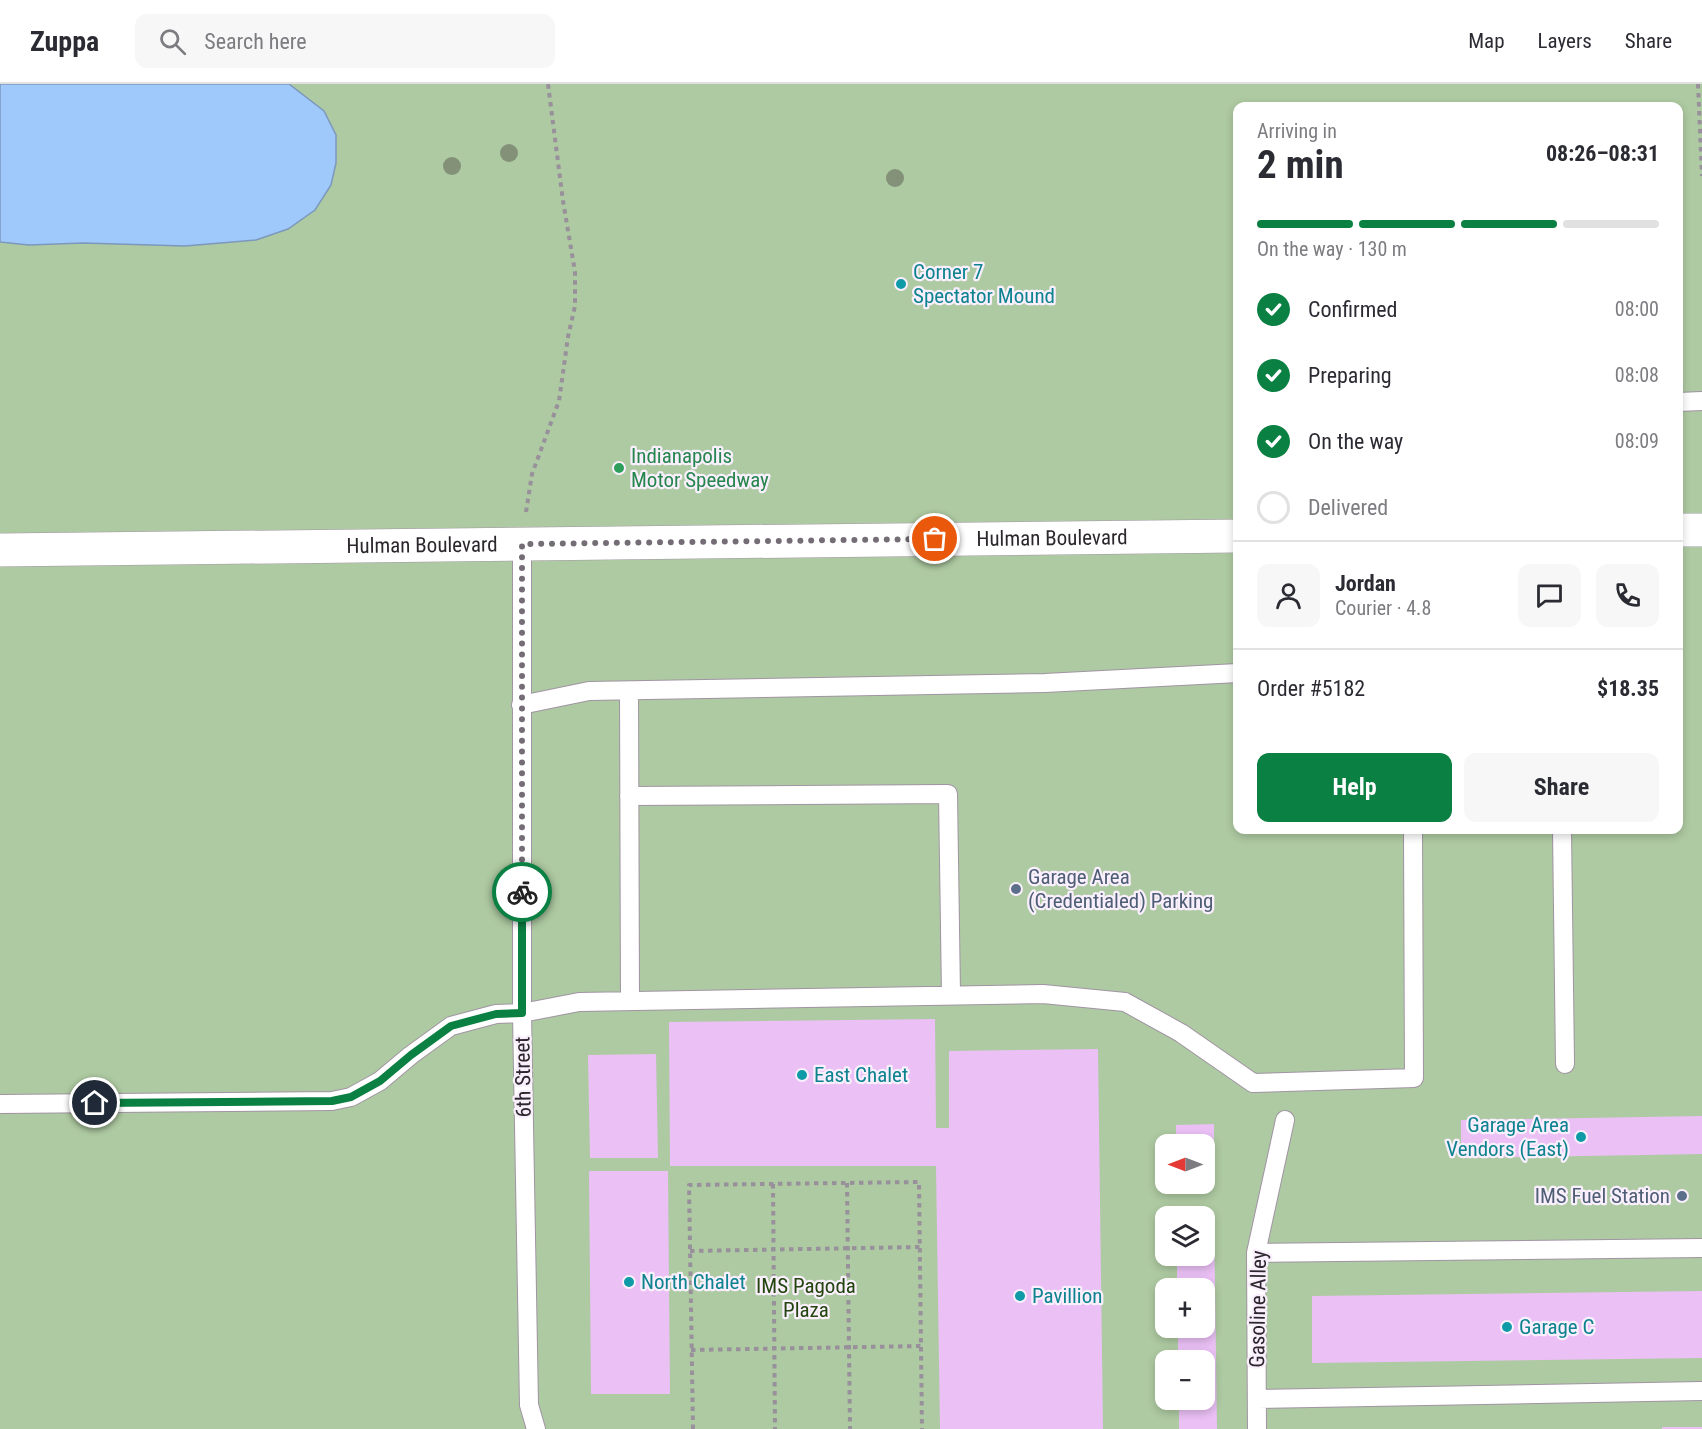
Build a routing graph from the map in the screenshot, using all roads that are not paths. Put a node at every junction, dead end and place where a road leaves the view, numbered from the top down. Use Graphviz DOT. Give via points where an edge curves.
graph roads {
  1 [pos="1702,401"];
  2 [pos="1683,402"];
  3 [pos="1702,530"];
  4 [pos="1683,531"];
  5 [pos="1233,536"];
  6 [pos="522,544"];
  7 [pos="0,549"];
  8 [pos="1233,672"];
  9 [pos="629,691"];
  10 [pos="521,705"];
  11 [pos="629,796"];
  12 [pos="1413,834"];
  13 [pos="1562,834"];
  14 [pos="951,995"];
  15 [pos="630,1001"];
  16 [pos="522,1013"];
  17 [pos="1565,1064"];
  18 [pos="0,1104"];
  19 [pos="1285,1120"];
  20 [pos="1702,1248"];
  21 [pos="1256,1253"];
  22 [pos="1702,1391"];
  23 [pos="1257,1399"];
  24 [pos="536,1429"];
  25 [pos="1257,1429"];
  1 -- 2 [label="lane"];
  3 -- 4 [label="street"];
  5 -- 6 [label="street, Hulman Boulevard"];
  6 -- 7 [label="street, Hulman Boulevard"];
  6 -- 10 [label="lane, 6th Street"];
  8 -- 9 [label="lane" via="1045,683"];
  9 -- 10 [label="lane" via="589,691"];
  9 -- 11 [label="lane"];
  10 -- 16 [label="lane, 6th Street"];
  11 -- 14 [label="lane" via="948,794"];
  11 -- 15 [label="lane"];
  12 -- 14 [label="lane" via="1414,1078 1253,1083 1181,1033 1125,1002 1043,994"];
  13 -- 17 [label="lane"];
  14 -- 15 [label="lane"];
  15 -- 16 [label="lane" via="579,1002"];
  16 -- 18 [label="lane" via="496,1014 451,1026 380,1081 351,1097 332,1101"];
  16 -- 24 [label="lane, 6th Street" via="529,1405"];
  19 -- 21 [label="lane, Gasoline Alley"];
  20 -- 21 [label="lane"];
  21 -- 23 [label="lane, Gasoline Alley"];
  22 -- 23 [label="lane"];
  23 -- 25 [label="lane, Gasoline Alley"];
}
